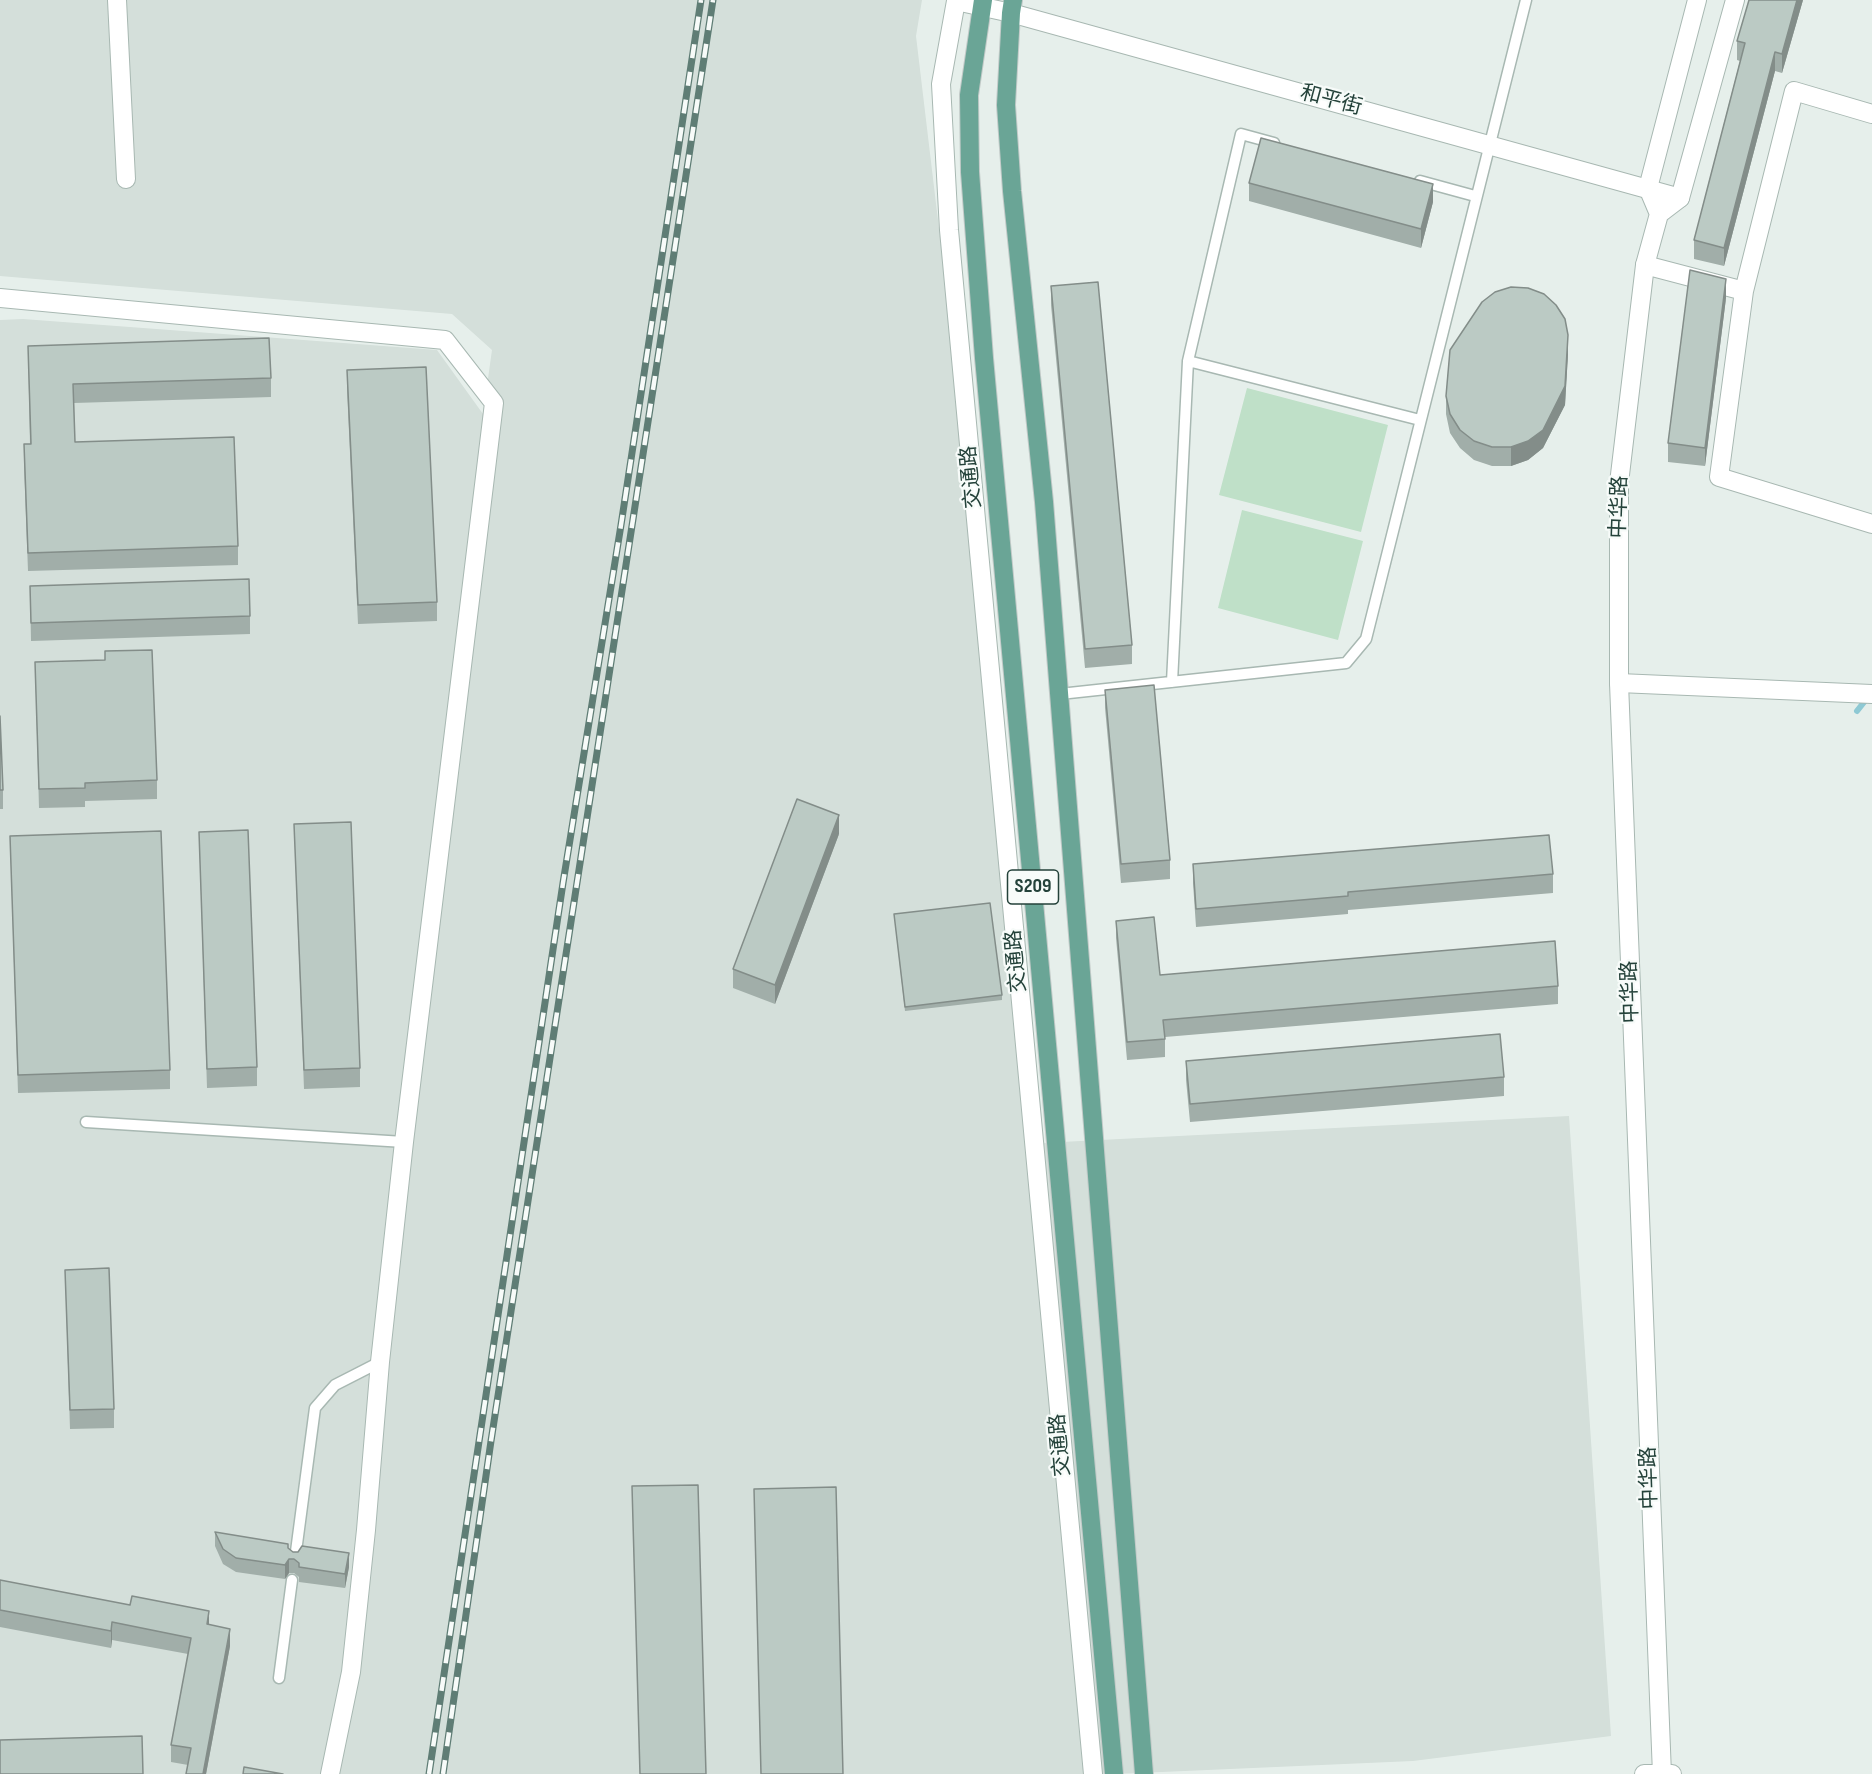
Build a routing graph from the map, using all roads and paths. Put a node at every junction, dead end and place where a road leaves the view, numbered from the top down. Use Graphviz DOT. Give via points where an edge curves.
graph roads {
  1 [pos="117,0"];
  2 [pos="1526,0"];
  3 [pos="1697,0"];
  4 [pos="1735,0"];
  5 [pos="957,1"];
  6 [pos="982,4"];
  7 [pos="1012,7"];
  8 [pos="1872,114"];
  9 [pos="1488,145"];
  10 [pos="1286,146"];
  11 [pos="1408,178"];
  12 [pos="126,179"];
  13 [pos="1648,188"];
  14 [pos="1475,196"];
  15 [pos="1680,198"];
  16 [pos="1659,214"];
  17 [pos="1645,265"];
  18 [pos="1744,291"];
  19 [pos="0,298"];
  20 [pos="1188,361"];
  21 [pos="1420,420"];
  22 [pos="1872,524"];
  23 [pos="1172,682"];
  24 [pos="1619,683"];
  25 [pos="1863,693"];
  26 [pos="1060,694"];
  27 [pos="86,1122"];
  28 [pos="404,1142"];
  29 [pos="380,1362"];
  30 [pos="295,1559"];
  31 [pos="292,1580"];
  32 [pos="279,1678"];
  33 [pos="330,1774"];
  34 [pos="1093,1774"];
  35 [pos="1114,1774"];
  36 [pos="1144,1774"];
  37 [pos="1660,1774"];
  1 -- 12 [label="street"];
  2 -- 9 [label="lane"];
  3 -- 13 [label="street"];
  4 -- 15 [label="street"];
  5 -- 6 [label="street, 和平街"];
  5 -- 34 [label="street" via="941,84 949,230"];
  6 -- 7 [label="street, 和平街"];
  6 -- 35 [label="main road, 交通路 / S209" via="969,95 970,172"];
  7 -- 9 [label="street, 和平街"];
  7 -- 26 [label="main road, S209" via="1006,105 1012,191"];
  8 -- 18 [label="street" via="1794,91"];
  9 -- 13 [label="street, 和平街"];
  9 -- 14 [label="lane"];
  10 -- 20 [label="lane" via="1241,134"];
  11 -- 14 [label="lane"];
  13 -- 15 [label="street, 和平街"];
  13 -- 16 [label="street"];
  14 -- 21 [label="lane"];
  15 -- 16 [label="street"];
  16 -- 17 [label="street, 中华路"];
  17 -- 18 [label="street"];
  17 -- 24 [label="street, 中华路" via="1619,483"];
  18 -- 22 [label="street" via="1719,477"];
  19 -- 28 [label="street" via="445,340 494,403"];
  20 -- 21 [label="lane"];
  20 -- 23 [label="lane"];
  21 -- 23 [label="lane" via="1366,639 1346,663"];
  23 -- 26 [label="lane"];
  24 -- 25 [label="street"];
  24 -- 37 [label="street, 中华路"];
  26 -- 36 [label="main road, S209"];
  27 -- 28 [label="lane"];
  28 -- 29 [label="street"];
  29 -- 30 [label="lane" via="335,1385 315,1408"];
  29 -- 33 [label="street" via="351,1672"];
  31 -- 32 [label="lane"];
}
